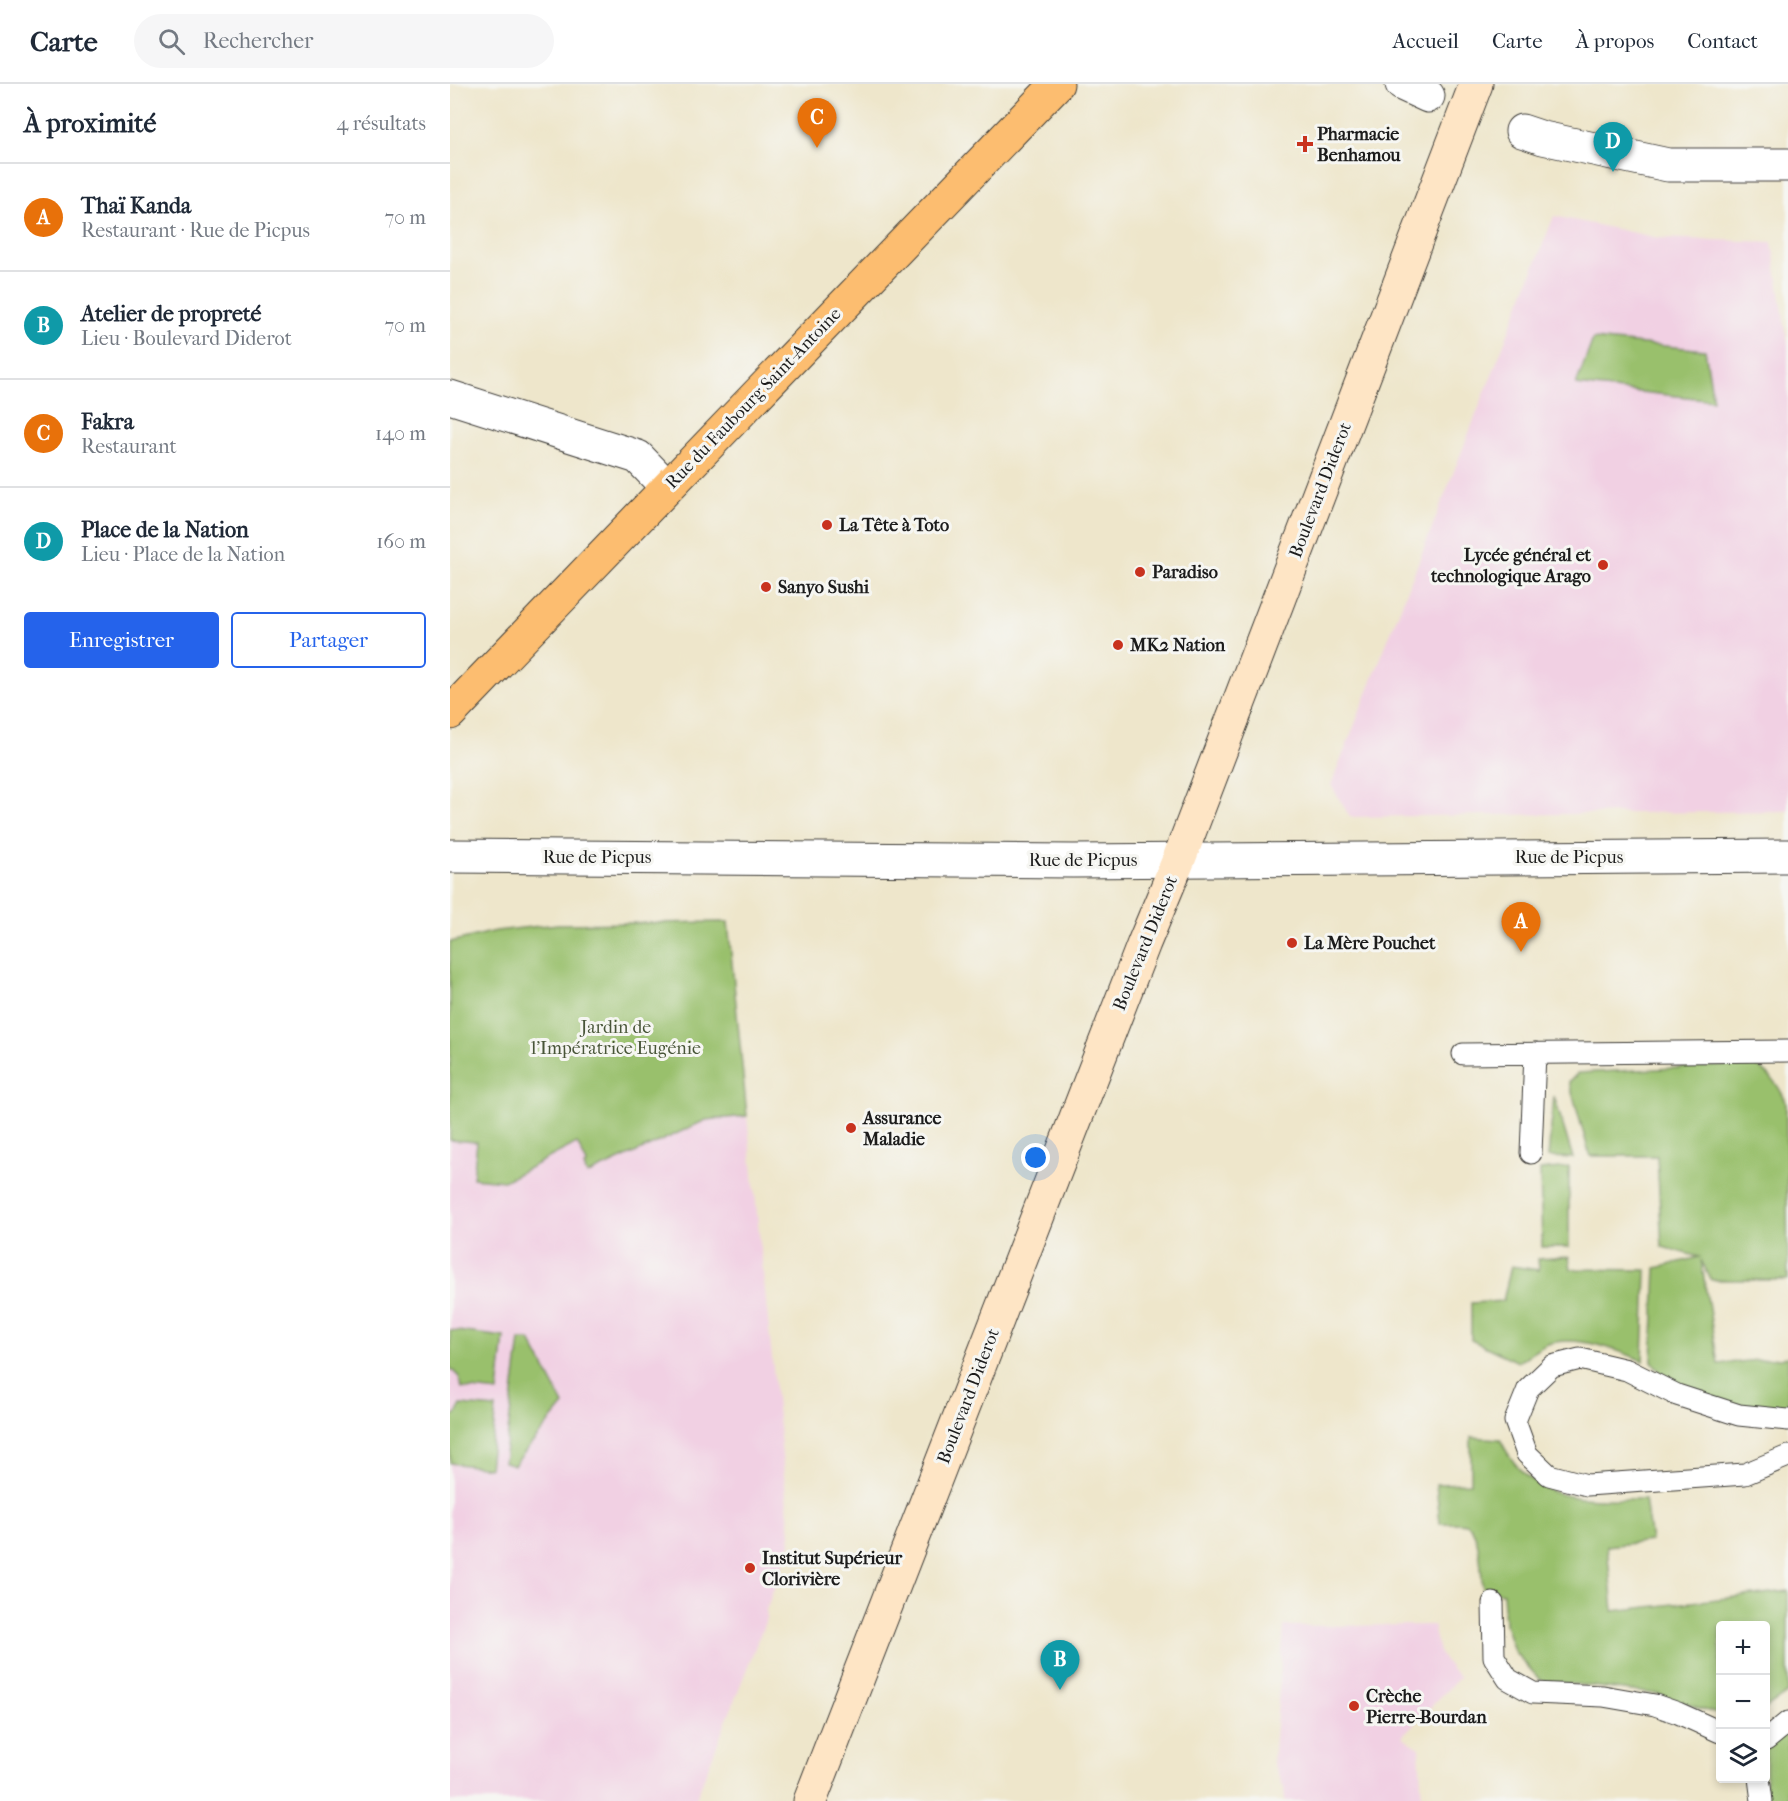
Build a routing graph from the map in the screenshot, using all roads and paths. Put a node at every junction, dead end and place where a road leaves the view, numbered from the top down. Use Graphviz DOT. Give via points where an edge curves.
graph roads {
  1 [pos="1057,84"];
  2 [pos="1476,84"];
  3 [pos="1522,131"];
  4 [pos="1788,165"];
  5 [pos="450,397"];
  6 [pos="667,487"];
  7 [pos="450,713"];
  8 [pos="450,856"];
  9 [pos="1788,856"];
  10 [pos="1179,859"];
  11 [pos="1788,1051"];
  12 [pos="1463,1053"];
  13 [pos="1534,1053"];
  14 [pos="1530,1153"];
  15 [pos="1788,1420"];
  16 [pos="1788,1456"];
  17 [pos="1493,1603"];
  18 [pos="1788,1722"];
  19 [pos="1716,1730"];
  20 [pos="1770,1737"];
  21 [pos="1760,1783"];
  22 [pos="810,1801"];
  23 [pos="1762,1801"];
  1 -- 6 [label="main road, Rue du Faubourg Saint-Antoine"];
  2 -- 10 [label="main road, Boulevard Diderot"];
  3 -- 4 [label="street" via="1668,165"];
  5 -- 6 [label="street" via="638,457"];
  6 -- 7 [label="main road, Rue du Faubourg Saint-Antoine"];
  8 -- 10 [label="street, Rue de Picpus"];
  9 -- 10 [label="street, Rue de Picpus"];
  10 -- 22 [label="main road, Boulevard Diderot"];
  11 -- 13 [label="lane"];
  12 -- 13 [label="lane"];
  13 -- 14 [label="lane"];
  15 -- 16 [label="lane" via="1739,1415 1677,1395 1627,1371 1580,1359 1552,1366 1536,1381 1528,1389 1515,1421 1527,1454 1549,1475 1587,1485 1745,1474"];
  17 -- 19 [label="lane" via="1494,1657 1508,1679 1533,1693 1603,1696 1655,1705"];
  18 -- 20 [label="lane"];
  21 -- 23 [label="lane"];
}
